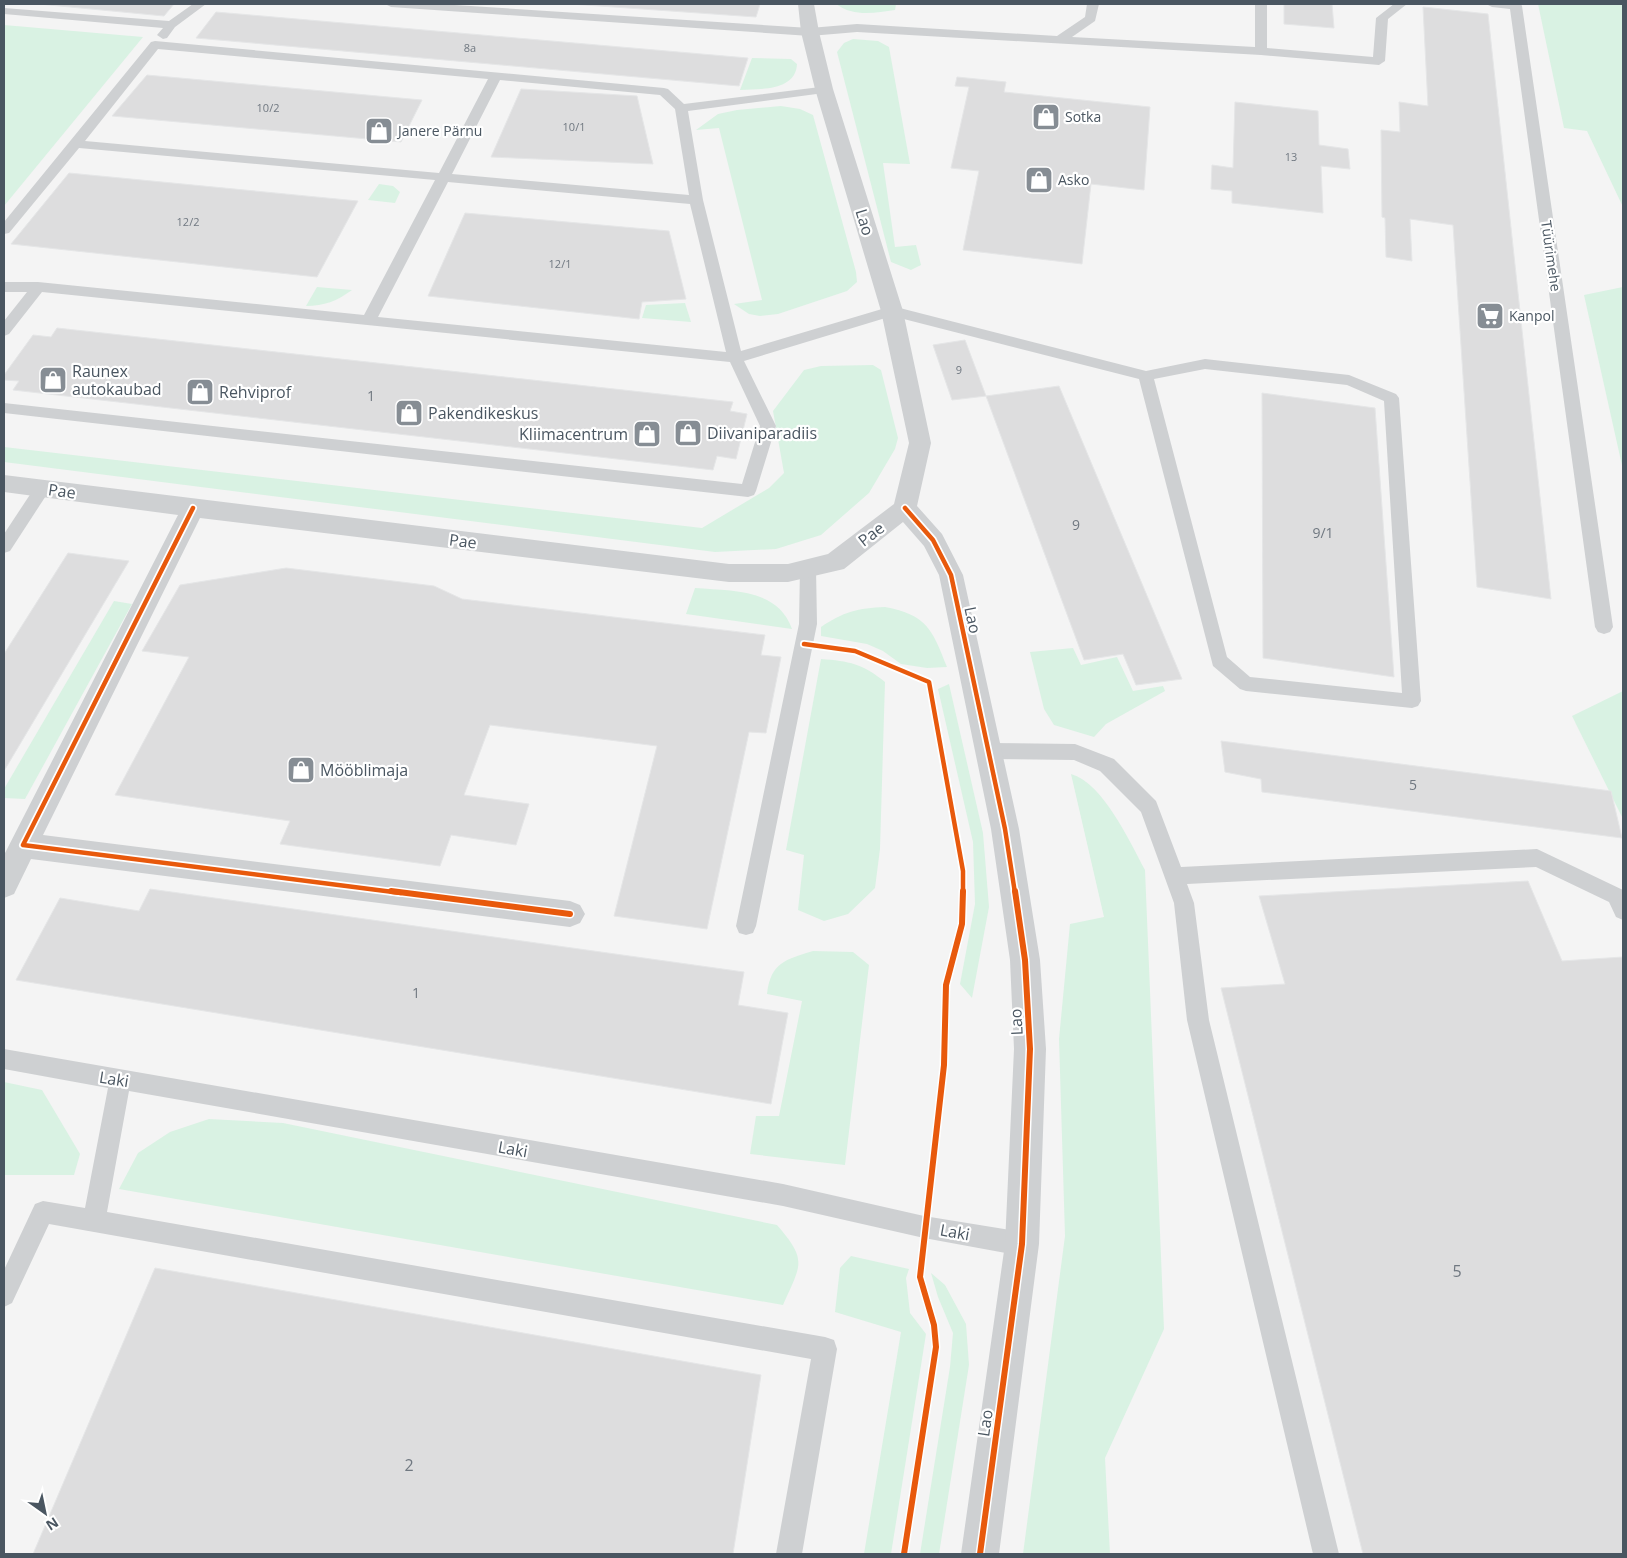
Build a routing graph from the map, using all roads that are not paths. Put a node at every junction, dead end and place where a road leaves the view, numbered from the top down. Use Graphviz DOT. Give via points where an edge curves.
graph roads {
  1 [pos="200,4"];
  2 [pos="392,4"];
  3 [pos="806,4"];
  4 [pos="1093,4"];
  5 [pos="1261,4"];
  6 [pos="1401,4"];
  7 [pos="1492,4"];
  8 [pos="1516,5"];
  9 [pos="450,6"];
  10 [pos="4,11"];
  11 [pos="171,25"];
  12 [pos="810,32"];
  13 [pos="1060,39"];
  14 [pos="155,45"];
  15 [pos="1261,51"];
  16 [pos="496,76"];
  17 [pos="824,89"];
  18 [pos="680,108"];
  19 [pos="76,144"];
  20 [pos="444,176"];
  21 [pos="696,200"];
  22 [pos="4,230"];
  23 [pos="4,287"];
  24 [pos="38,287"];
  25 [pos="892,312"];
  26 [pos="370,320"];
  27 [pos="4,331"];
  28 [pos="735,358"];
  29 [pos="1146,376"];
  30 [pos="4,408"];
  31 [pos="4,483"];
  32 [pos="43,488"];
  33 [pos="193,508"];
  34 [pos="905,508"];
  35 [pos="4,546"];
  36 [pos="808,568"];
  37 [pos="1604,627"];
  38 [pos="988,751"];
  39 [pos="23,845"];
  40 [pos="1174,876"];
  41 [pos="4,885"];
  42 [pos="1623,911"];
  43 [pos="570,914"];
  44 [pos="746,926"];
  45 [pos="4,1059"];
  46 [pos="120,1079"];
  47 [pos="94,1221"];
  48 [pos="1022,1244"];
  49 [pos="4,1295"];
  50 [pos="789,1554"];
  51 [pos="980,1554"];
  52 [pos="1326,1554"];
  1 -- 11 [label="lane"];
  2 -- 9 [label="lane"];
  3 -- 12 [label="street, Lao"];
  4 -- 13 [label="lane" via="1090,19"];
  5 -- 15 [label="lane"];
  6 -- 15 [label="lane" via="1382,18 1379,61"];
  7 -- 8 [label="lane"];
  8 -- 37 [label="lane, Tüürimehe"];
  9 -- 12 [label="lane"];
  10 -- 11 [label="lane"];
  11 -- 14 [label="lane"];
  12 -- 13 [label="lane" via="857,28"];
  12 -- 17 [label="street, Lao"];
  13 -- 15 [label="lane"];
  14 -- 16 [label="lane"];
  14 -- 19 [label="lane"];
  16 -- 18 [label="lane" via="664,92"];
  16 -- 20 [label="lane"];
  17 -- 18 [label="lane"];
  17 -- 25 [label="street, Lao"];
  18 -- 21 [label="lane"];
  19 -- 20 [label="lane"];
  19 -- 22 [label="lane"];
  20 -- 21 [label="lane"];
  20 -- 26 [label="lane"];
  21 -- 28 [label="lane"];
  23 -- 24 [label="lane"];
  24 -- 26 [label="lane"];
  24 -- 27 [label="lane"];
  25 -- 28 [label="lane"];
  25 -- 29 [label="lane"];
  25 -- 34 [label="street, Lao" via="920,443"];
  26 -- 28 [label="lane"];
  28 -- 30 [label="lane" via="768,426 748,492"];
  29 -- 29 [label="lane" via="1218,661 1246,684 1412,701 1391,398 1349,380 1204,364"];
  31 -- 32 [label="street, Pae"];
  32 -- 33 [label="street, Pae"];
  32 -- 35 [label="lane"];
  33 -- 36 [label="street, Pae" via="729,573 788,573"];
  33 -- 39 [label="street"];
  34 -- 36 [label="street, Pae" via="835,562"];
  34 -- 38 [label="street, Lao" via="933,540 951,575"];
  36 -- 44 [label="lane" via="808,624"];
  38 -- 40 [label="lane" via="1075,752 1107,765 1150,807"];
  38 -- 48 [label="street, Lao" via="1005,829 1025,960 1030,1049"];
  39 -- 41 [label="street"];
  39 -- 43 [label="street"];
  40 -- 42 [label="lane" via="1537,858 1616,896"];
  40 -- 52 [label="lane" via="1184,903 1198,1020"];
  45 -- 46 [label="lane, Laki"];
  46 -- 47 [label="lane"];
  46 -- 48 [label="lane, Laki" via="783,1196 924,1227"];
  47 -- 49 [label="lane" via="43,1212"];
  47 -- 50 [label="lane" via="825,1349"];
  48 -- 51 [label="street, Lao"];
}
